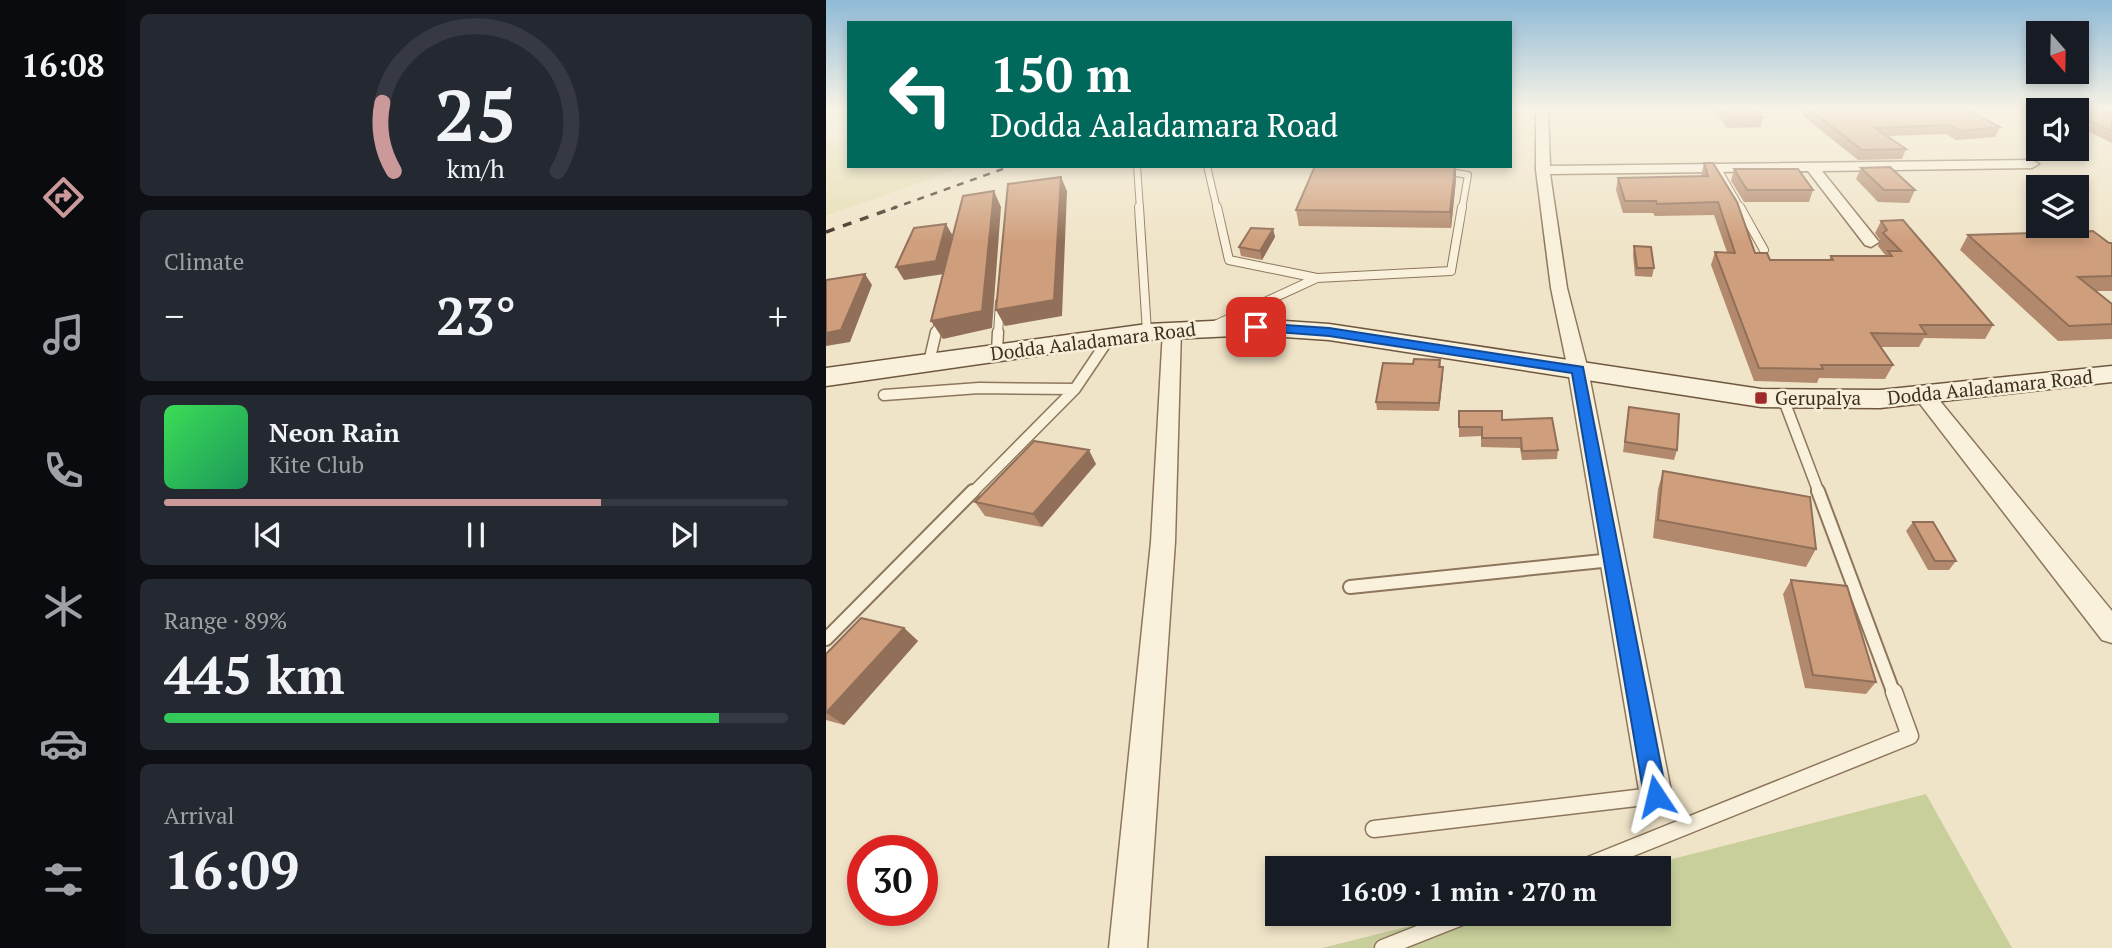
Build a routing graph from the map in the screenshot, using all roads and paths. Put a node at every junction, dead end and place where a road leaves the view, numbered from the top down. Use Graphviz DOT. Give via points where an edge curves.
graph roads {
  1 [pos="1543,153"];
  2 [pos="2032,164"];
  3 [pos="1138,168"];
  4 [pos="1207,168"];
  5 [pos="1813,168"];
  6 [pos="1718,169"];
  7 [pos="1435,170"];
  8 [pos="1543,170"];
  9 [pos="1871,242"];
  10 [pos="1764,250"];
  11 [pos="1317,278"];
  12 [pos="1001,298"];
  13 [pos="942,308"];
  14 [pos="1208,328"];
  15 [pos="1159,331"];
  16 [pos="1110,337"];
  17 [pos="997,352"];
  18 [pos="929,362"];
  19 [pos="1578,370"];
  20 [pos="2112,374"];
  21 [pos="826,377"];
  22 [pos="1075,389"];
  23 [pos="884,395"];
  24 [pos="1924,395"];
  25 [pos="1783,398"];
  26 [pos="1613,559"];
  27 [pos="1350,587"];
  28 [pos="2112,631"];
  29 [pos="826,639"];
  30 [pos="1656,796"];
  31 [pos="1374,829"];
  32 [pos="1613,856"];
  33 [pos="1439,926"];
  34 [pos="1128,948"];
  35 [pos="1383,948"];
  1 -- 8 [label="street"];
  2 -- 5 [label="street"];
  3 -- 15 [label="lane"];
  4 -- 11 [label="lane" via="1229,260"];
  5 -- 6 [label="street"];
  5 -- 9 [label="street"];
  6 -- 8 [label="street"];
  6 -- 10 [label="lane"];
  7 -- 11 [label="lane" via="1468,176 1453,270"];
  8 -- 19 [label="street" via="1559,288"];
  11 -- 14 [label="lane"];
  12 -- 17 [label="lane"];
  13 -- 18 [label="lane"];
  14 -- 15 [label="main road, Dodda Aaladamara Road"];
  14 -- 19 [label="main road, Dodda Aaladamara Road" via="1329,332"];
  15 -- 16 [label="main road, Dodda Aaladamara Road"];
  15 -- 34 [label="street" via="1163,542"];
  16 -- 17 [label="main road, Dodda Aaladamara Road"];
  16 -- 22 [label="lane"];
  17 -- 18 [label="main road, Dodda Aaladamara Road"];
  18 -- 21 [label="main road, Dodda Aaladamara Road"];
  19 -- 25 [label="main road, Dodda Aaladamara Road"];
  19 -- 26 [label="street"];
  20 -- 24 [label="main road, Dodda Aaladamara Road"];
  22 -- 23 [label="lane" via="976,386"];
  22 -- 29 [label="lane"];
  24 -- 25 [label="main road, Dodda Aaladamara Road" via="1880,400"];
  24 -- 28 [label="street"];
  25 -- 32 [label="lane" via="1910,736"];
  26 -- 27 [label="lane"];
  26 -- 30 [label="street"];
  30 -- 31 [label="lane"];
  33 -- 35 [label="lane"];
}
